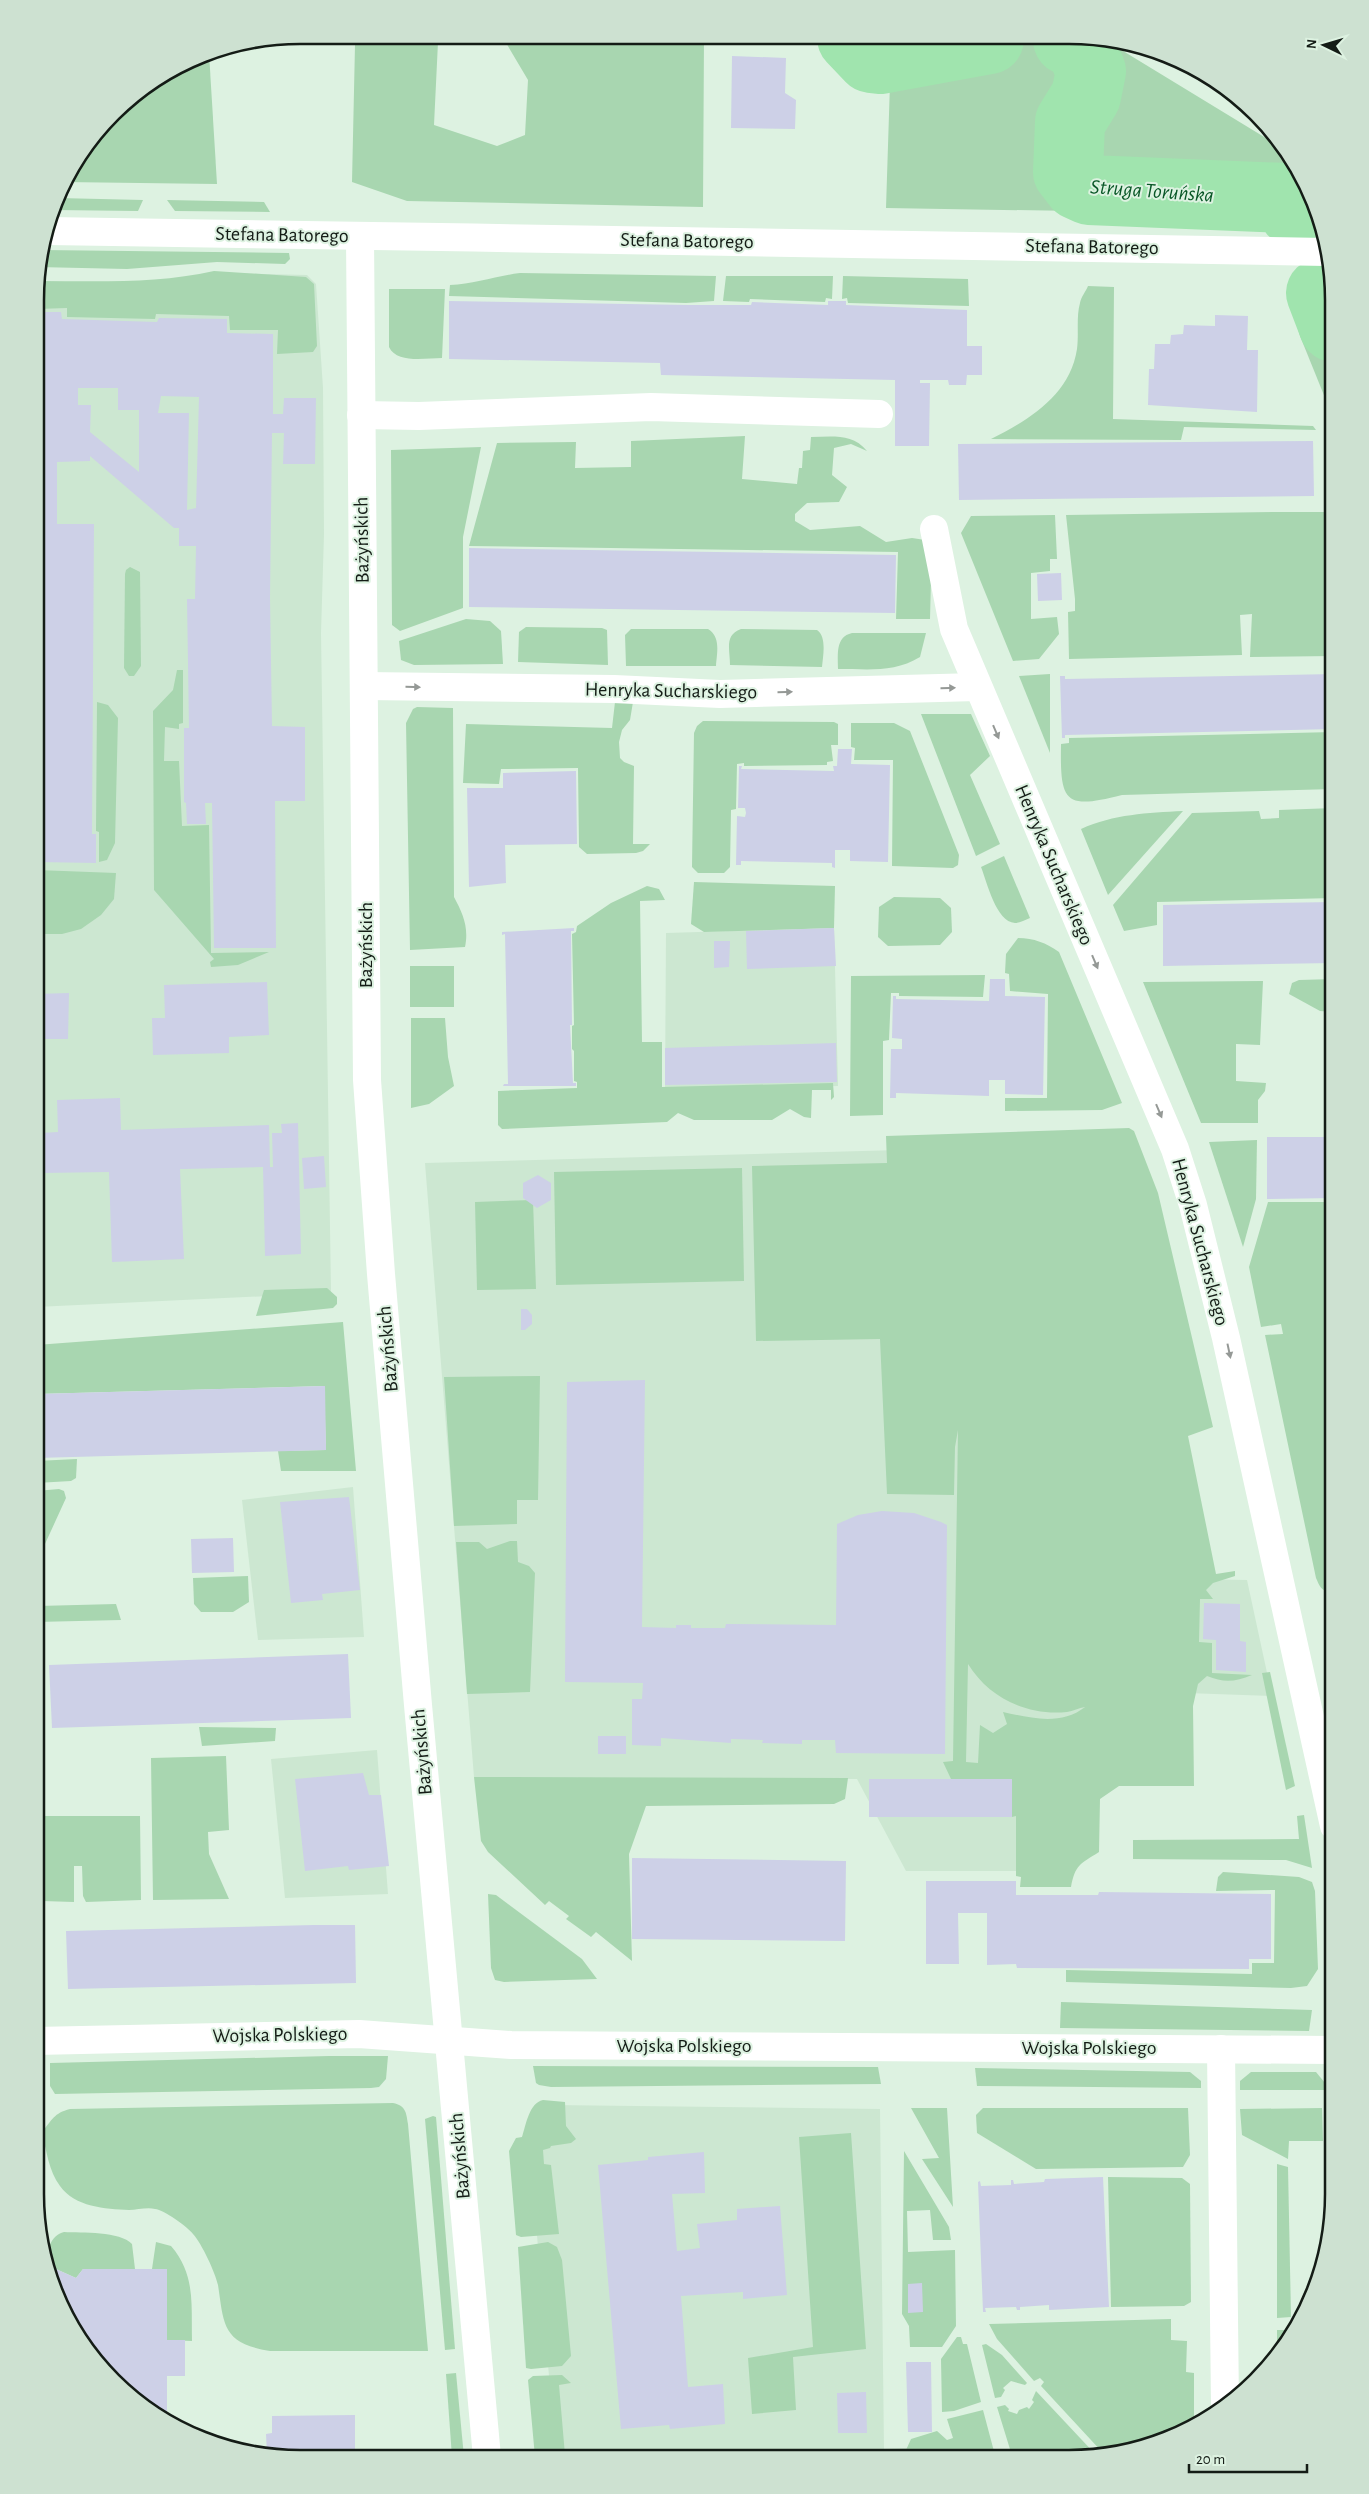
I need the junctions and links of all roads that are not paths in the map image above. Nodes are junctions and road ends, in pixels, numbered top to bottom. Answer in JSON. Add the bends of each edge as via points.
{"nodes":[{"id":1,"x":53,"y":231,"type":"edge"},
{"id":2,"x":360,"y":237,"type":"junction"},
{"id":3,"x":1320,"y":252,"type":"edge"},
{"id":4,"x":879,"y":414,"type":"dead end"},
{"id":5,"x":361,"y":415,"type":"junction"},
{"id":6,"x":934,"y":529,"type":"dead end"},
{"id":7,"x":364,"y":686,"type":"junction"},
{"id":8,"x":977,"y":687,"type":"junction"},
{"id":9,"x":1325,"y":1757,"type":"edge"},
{"id":10,"x":450,"y":2040,"type":"junction"},
{"id":11,"x":44,"y":2041,"type":"edge"},
{"id":12,"x":1221,"y":2049,"type":"junction"},
{"id":13,"x":1325,"y":2050,"type":"edge"},
{"id":14,"x":1225,"y":2397,"type":"edge"},
{"id":15,"x":486,"y":2450,"type":"edge"}],
"edges":[{"from":1,"to":2,"type":"street","name":"Stefana Batorego"},
{"from":2,"to":3,"type":"street","name":"Stefana Batorego","via":[[991,244]]},
{"from":2,"to":5,"type":"street","name":"Bażyńskich"},
{"from":4,"to":5,"type":"street","via":[[651,407],[419,416]]},
{"from":5,"to":7,"type":"street","name":"Bażyńskich"},
{"from":6,"to":8,"type":"street","name":"Henryka Sucharskiego","via":[[954,629]]},
{"from":7,"to":8,"type":"street","name":"Henryka Sucharskiego","one_way":true,"via":[[614,689],[711,694]]},
{"from":7,"to":10,"type":"street","name":"Bażyńskich","via":[[370,1133]]},
{"from":8,"to":9,"type":"street","name":"Henryka Sucharskiego","one_way":true,"via":[[1175,1150],[1193,1205]]},
{"from":10,"to":11,"type":"street","name":"Wojska Polskiego","via":[[327,2034]]},
{"from":10,"to":12,"type":"street","name":"Wojska Polskiego","via":[[511,2045]]},
{"from":10,"to":15,"type":"street","name":"Bażyńskich"},
{"from":12,"to":13,"type":"street","name":"Wojska Polskiego"},
{"from":12,"to":14,"type":"street"}]}
